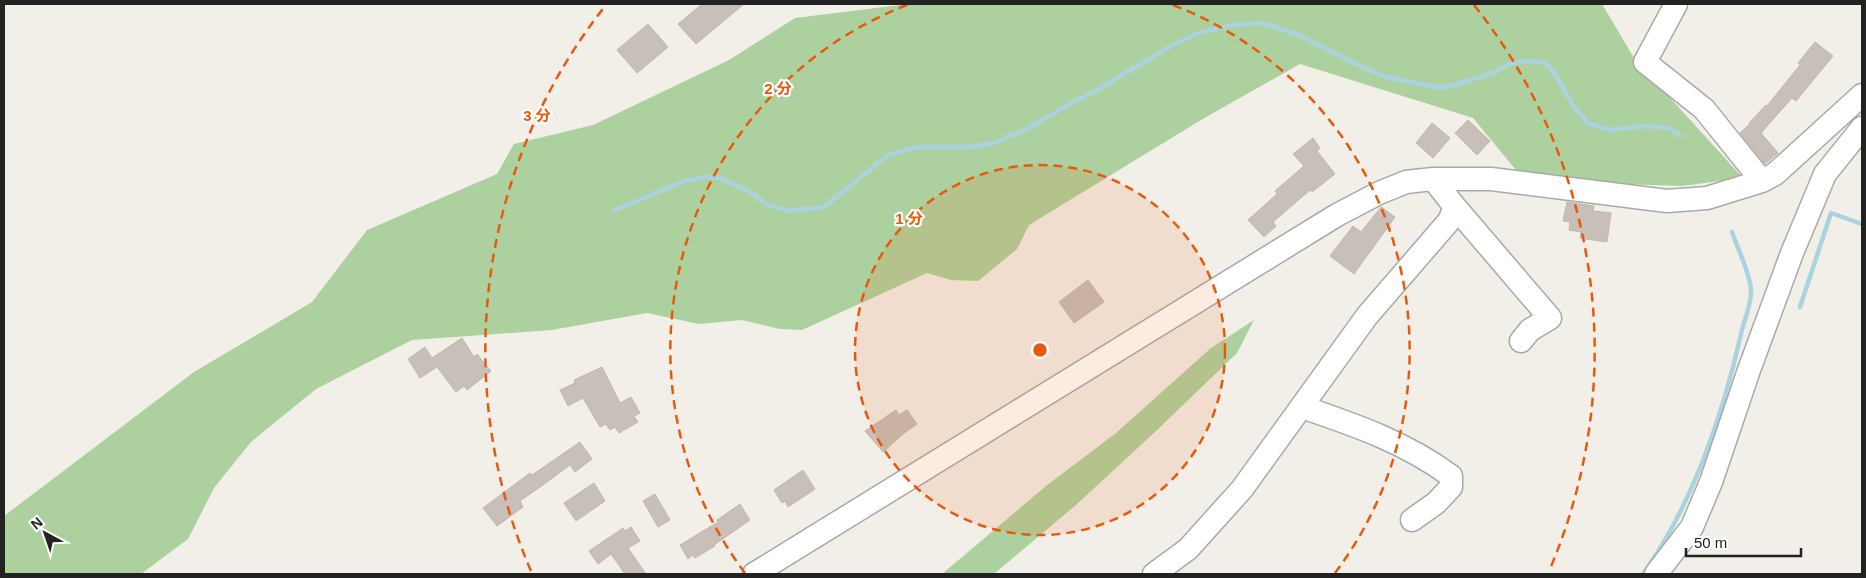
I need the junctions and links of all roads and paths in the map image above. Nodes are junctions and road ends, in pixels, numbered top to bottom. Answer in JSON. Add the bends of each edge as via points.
{"nodes":[{"id":1,"x":1676,"y":4,"type":"edge"},
{"id":2,"x":1862,"y":95,"type":"edge"},
{"id":3,"x":1862,"y":128,"type":"edge"},
{"id":4,"x":1433,"y":179,"type":"junction"},
{"id":5,"x":1762,"y":181,"type":"junction"},
{"id":6,"x":1455,"y":207,"type":"junction"},
{"id":7,"x":1521,"y":341,"type":"dead end"},
{"id":8,"x":1302,"y":407,"type":"junction"},
{"id":9,"x":1412,"y":520,"type":"dead end"},
{"id":10,"x":754,"y":574,"type":"edge"},
{"id":11,"x":1154,"y":574,"type":"edge"},
{"id":12,"x":1656,"y":574,"type":"edge"}],
"edges":[{"from":1,"to":5,"type":"street","via":[[1645,62],[1704,109]]},
{"from":2,"to":5,"type":"street","via":[[1775,174]]},
{"from":3,"to":12,"type":"street","via":[[1825,174],[1792,253],[1692,527]]},
{"from":4,"to":5,"type":"street","via":[[1491,179],[1667,201],[1707,198]]},
{"from":4,"to":6,"type":"street"},
{"from":4,"to":10,"type":"street","via":[[1406,182],[1337,215]]},
{"from":6,"to":7,"type":"street","via":[[1550,318],[1530,330]]},
{"from":6,"to":8,"type":"street","via":[[1449,221],[1367,316]]},
{"from":8,"to":9,"type":"street","via":[[1369,430],[1432,462],[1451,476],[1451,487],[1436,504]]},
{"from":8,"to":11,"type":"street","via":[[1242,489],[1188,549]]}]}
